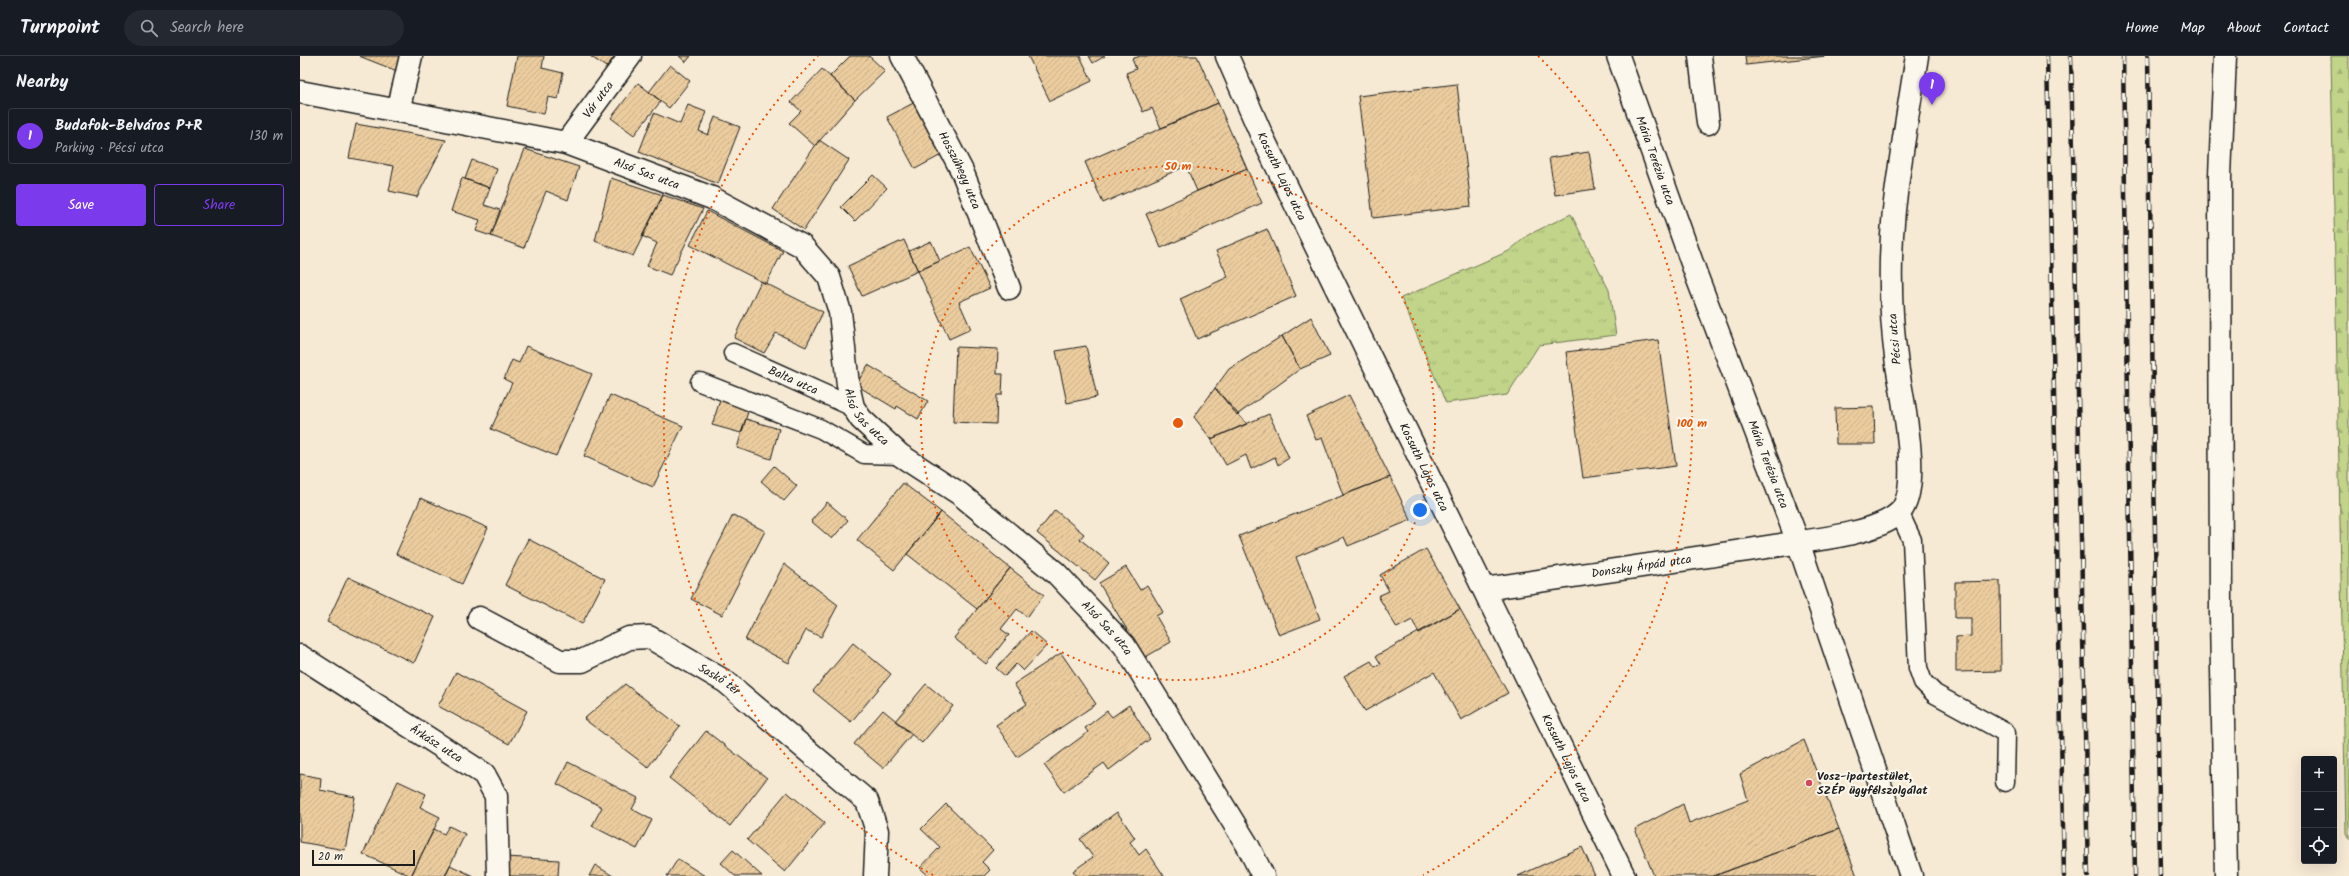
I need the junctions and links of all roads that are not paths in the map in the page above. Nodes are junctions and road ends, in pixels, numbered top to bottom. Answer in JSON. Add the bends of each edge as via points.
{"nodes":[{"id":1,"x":411,"y":56,"type":"edge"},
{"id":2,"x":630,"y":56,"type":"edge"},
{"id":3,"x":902,"y":56,"type":"edge"},
{"id":4,"x":1227,"y":56,"type":"edge"},
{"id":5,"x":1618,"y":56,"type":"edge"},
{"id":6,"x":1700,"y":56,"type":"edge"},
{"id":7,"x":1917,"y":56,"type":"edge"},
{"id":8,"x":2225,"y":56,"type":"edge"},
{"id":9,"x":300,"y":92,"type":"edge"},
{"id":10,"x":398,"y":111,"type":"junction"},
{"id":11,"x":1708,"y":123,"type":"dead end"},
{"id":12,"x":566,"y":143,"type":"junction"},
{"id":13,"x":1008,"y":288,"type":"dead end"},
{"id":14,"x":733,"y":353,"type":"dead end"},
{"id":15,"x":700,"y":382,"type":"dead end"},
{"id":16,"x":853,"y":407,"type":"junction"},
{"id":17,"x":900,"y":455,"type":"junction"},
{"id":18,"x":1899,"y":512,"type":"junction"},
{"id":19,"x":1798,"y":542,"type":"junction"},
{"id":20,"x":1485,"y":589,"type":"junction"},
{"id":21,"x":479,"y":618,"type":"dead end"},
{"id":22,"x":300,"y":656,"type":"edge"},
{"id":23,"x":2005,"y":782,"type":"dead end"},
{"id":24,"x":498,"y":876,"type":"edge"},
{"id":25,"x":875,"y":876,"type":"edge"},
{"id":26,"x":1263,"y":876,"type":"edge"},
{"id":27,"x":1624,"y":876,"type":"edge"},
{"id":28,"x":1911,"y":876,"type":"edge"},
{"id":29,"x":2226,"y":876,"type":"edge"}],
"edges":[{"from":1,"to":10,"type":"street"},
{"from":2,"to":12,"type":"street","name":"Vár utca"},
{"from":3,"to":13,"type":"street","name":"Hosszúhegy utca","via":[[962,171]]},
{"from":4,"to":20,"type":"street","name":"Kossuth Lajos utca","via":[[1262,136]]},
{"from":5,"to":19,"type":"street","name":"Mária Terézia utca","via":[[1695,270]]},
{"from":6,"to":11,"type":"street"},
{"from":7,"to":18,"type":"street","name":"Pécsi utca","via":[[1894,211],[1894,338],[1910,458],[1907,501]]},
{"from":8,"to":29,"type":"street","via":[[2220,184],[2221,617]]},
{"from":9,"to":10,"type":"street","name":"Alsó Sas utca"},
{"from":10,"to":12,"type":"street","name":"Alsó Sas utca"},
{"from":12,"to":16,"type":"street","name":"Alsó Sas utca","via":[[712,198],[802,246],[829,277],[840,312]]},
{"from":14,"to":16,"type":"lane","name":"Balta utca"},
{"from":15,"to":17,"type":"lane","via":[[821,430],[864,454]]},
{"from":16,"to":17,"type":"street","name":"Alsó Sas utca","via":[[861,420]]},
{"from":17,"to":26,"type":"street","name":"Alsó Sas utca","via":[[960,494],[1056,573],[1124,645],[1248,846]]},
{"from":18,"to":19,"type":"street","name":"Pécsi utca","via":[[1883,524],[1856,532]]},
{"from":18,"to":23,"type":"lane","via":[[1912,540],[1918,668],[1923,682],[1935,694],[2006,733]]},
{"from":19,"to":20,"type":"street","name":"Donszky Árpád utca"},
{"from":19,"to":28,"type":"street","name":"Mária Terézia utca"},
{"from":20,"to":27,"type":"street","name":"Kossuth Lajos utca"},
{"from":21,"to":25,"type":"street","name":"Saskő tér","via":[[560,662],[582,661],[629,638],[649,637],[726,682],[867,801],[877,831]]},
{"from":22,"to":24,"type":"street","name":"Árkász utca","via":[[484,774],[496,796]]}]}
